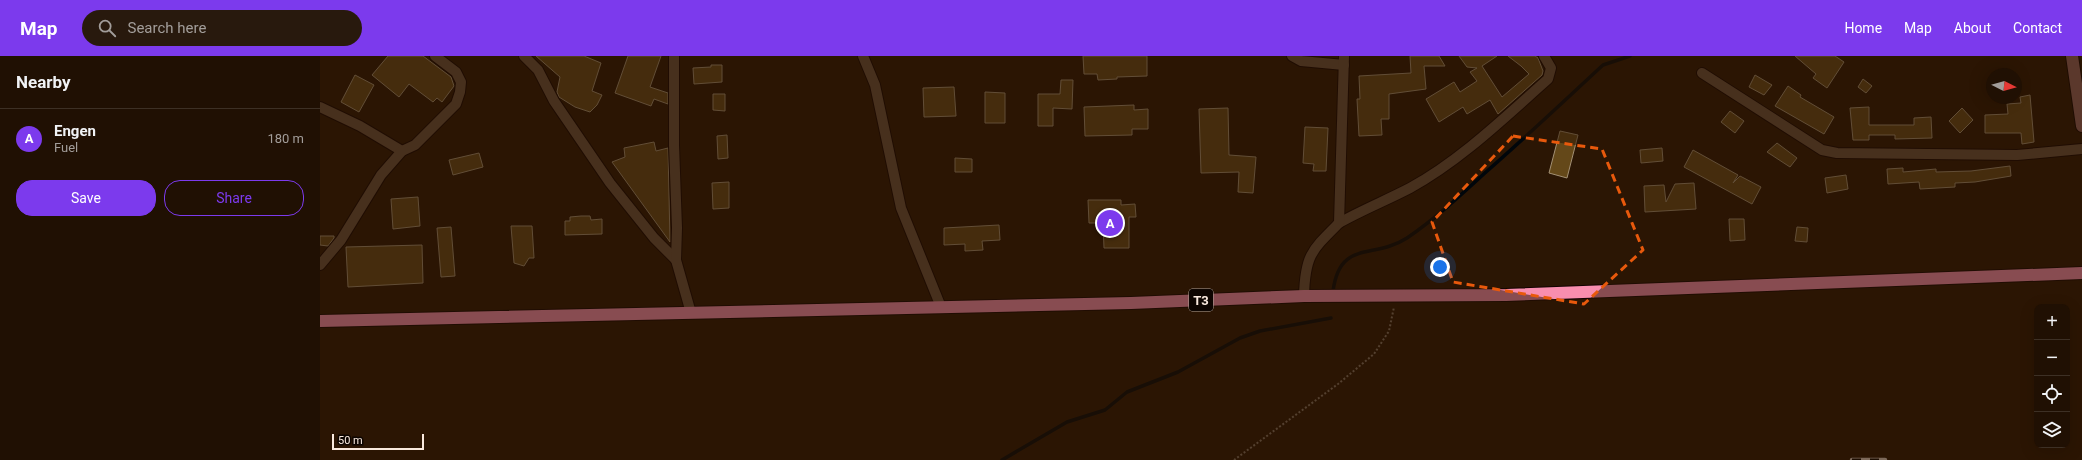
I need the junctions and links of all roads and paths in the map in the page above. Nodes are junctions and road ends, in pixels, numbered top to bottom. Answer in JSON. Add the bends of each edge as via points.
{"nodes":[{"id":1,"x":435,"y":56,"type":"edge"},
{"id":2,"x":524,"y":56,"type":"edge"},
{"id":3,"x":674,"y":56,"type":"edge"},
{"id":4,"x":863,"y":56,"type":"edge"},
{"id":5,"x":1292,"y":56,"type":"edge"},
{"id":6,"x":1544,"y":56,"type":"edge"},
{"id":7,"x":2072,"y":56,"type":"edge"},
{"id":8,"x":1344,"y":61,"type":"edge"},
{"id":9,"x":2078,"y":69,"type":"edge"},
{"id":10,"x":1702,"y":73,"type":"dead end"},
{"id":11,"x":320,"y":107,"type":"edge"},
{"id":12,"x":2082,"y":126,"type":"edge"},
{"id":13,"x":2082,"y":149,"type":"edge"},
{"id":14,"x":402,"y":151,"type":"junction"},
{"id":15,"x":1339,"y":223,"type":"junction"},
{"id":16,"x":676,"y":260,"type":"junction"},
{"id":17,"x":320,"y":265,"type":"edge"},
{"id":18,"x":2082,"y":273,"type":"edge"},
{"id":19,"x":1398,"y":294,"type":"junction"},
{"id":20,"x":1304,"y":296,"type":"junction"},
{"id":21,"x":941,"y":307,"type":"junction"},
{"id":22,"x":691,"y":313,"type":"junction"},
{"id":23,"x":320,"y":321,"type":"edge"},
{"id":24,"x":1234,"y":460,"type":"edge"}],
"edges":[{"from":1,"to":14,"type":"street","via":[[456,72],[461,82],[456,104],[415,145]]},
{"from":2,"to":16,"type":"street","via":[[538,70],[554,101],[610,183],[654,238]]},
{"from":3,"to":16,"type":"street"},
{"from":4,"to":21,"type":"street","via":[[875,85],[901,208]]},
{"from":5,"to":8,"type":"street","via":[[1301,61]]},
{"from":6,"to":15,"type":"street","via":[[1551,68],[1548,79],[1459,155],[1410,187]]},
{"from":7,"to":9,"type":"main road"},
{"from":8,"to":15,"type":"street"},
{"from":9,"to":12,"type":"main road"},
{"from":10,"to":13,"type":"street","via":[[1822,150],[1837,153],[2017,155]]},
{"from":11,"to":14,"type":"street","via":[[360,126]]},
{"from":14,"to":17,"type":"street","via":[[381,175],[341,240]]},
{"from":15,"to":20,"type":"street","via":[[1309,257],[1305,271]]},
{"from":16,"to":22,"type":"street"},
{"from":18,"to":19,"type":"highway","number":"T3","via":[[1506,295]]},
{"from":19,"to":20,"type":"highway","number":"T3"},
{"from":19,"to":24,"type":"path","via":[[1389,331],[1374,354],[1338,384]]},
{"from":20,"to":21,"type":"highway","number":"T3"},
{"from":21,"to":22,"type":"highway","number":"T3"},
{"from":22,"to":23,"type":"highway","number":"T3"}]}
